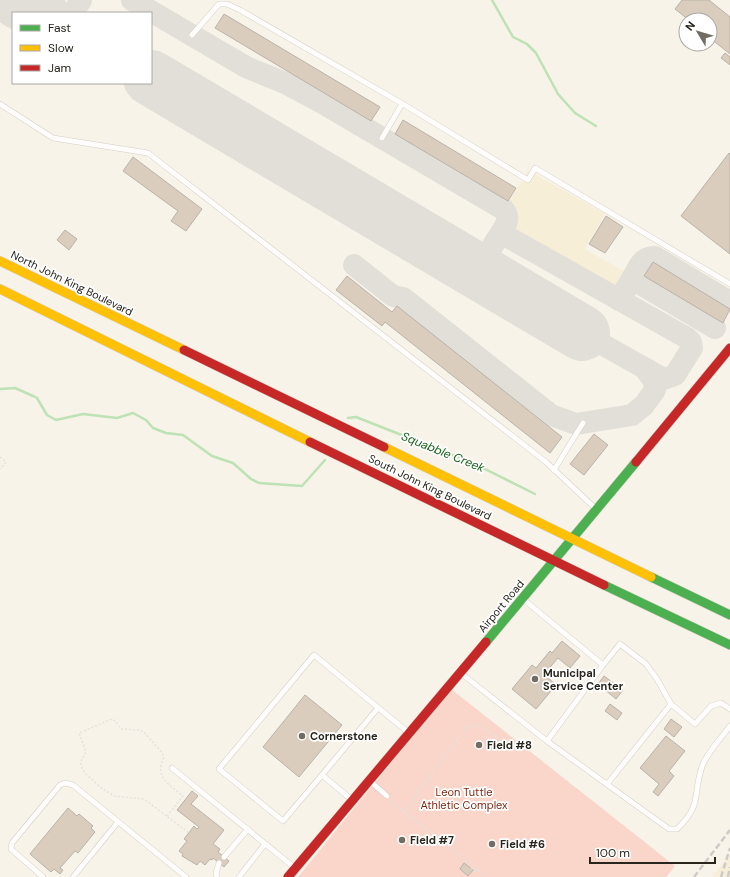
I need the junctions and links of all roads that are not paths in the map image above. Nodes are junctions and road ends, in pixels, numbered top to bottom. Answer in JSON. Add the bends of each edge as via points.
{"nodes":[{"id":1,"x":192,"y":35,"type":"dead end"},
{"id":2,"x":0,"y":104,"type":"edge"},
{"id":3,"x":402,"y":104,"type":"junction"},
{"id":4,"x":382,"y":138,"type":"dead end"},
{"id":5,"x":0,"y":261,"type":"edge"},
{"id":6,"x":730,"y":284,"type":"edge"},
{"id":7,"x":0,"y":289,"type":"edge"},
{"id":8,"x":131,"y":329,"type":"joint"},
{"id":9,"x":730,"y":348,"type":"edge"},
{"id":10,"x":584,"y":423,"type":"dead end"},
{"id":11,"x":554,"y":470,"type":"junction"},
{"id":12,"x":596,"y":509,"type":"junction"},
{"id":13,"x":572,"y":539,"type":"junction"},
{"id":14,"x":553,"y":561,"type":"junction"},
{"id":15,"x":523,"y":599,"type":"junction"},
{"id":16,"x":730,"y":615,"type":"edge"},
{"id":17,"x":730,"y":645,"type":"edge"},
{"id":18,"x":603,"y":665,"type":"junction"},
{"id":19,"x":460,"y":672,"type":"junction"},
{"id":20,"x":671,"y":704,"type":"junction"},
{"id":21,"x":378,"y":708,"type":"junction"},
{"id":22,"x":730,"y":709,"type":"edge"},
{"id":23,"x":730,"y":726,"type":"edge"},
{"id":24,"x":409,"y":733,"type":"junction"},
{"id":25,"x":548,"y":742,"type":"junction"},
{"id":26,"x":172,"y":768,"type":"dead end"},
{"id":27,"x":322,"y":776,"type":"junction"},
{"id":28,"x":370,"y":781,"type":"junction"},
{"id":29,"x":608,"y":783,"type":"junction"},
{"id":30,"x":387,"y":797,"type":"road end"},
{"id":31,"x":353,"y":800,"type":"junction"},
{"id":32,"x":118,"y":822,"type":"junction"},
{"id":33,"x":248,"y":829,"type":"junction"},
{"id":34,"x":265,"y":844,"type":"junction"},
{"id":35,"x":224,"y":857,"type":"dead end"},
{"id":36,"x":220,"y":863,"type":"dead end"},
{"id":37,"x":296,"y":868,"type":"junction"},
{"id":38,"x":43,"y":877,"type":"edge"},
{"id":39,"x":73,"y":877,"type":"edge"},
{"id":40,"x":186,"y":877,"type":"edge"},
{"id":41,"x":217,"y":877,"type":"edge"},
{"id":42,"x":239,"y":877,"type":"edge"},
{"id":43,"x":288,"y":877,"type":"edge"}],
"edges":[{"from":1,"to":3,"type":"lane","via":[[213,9],[219,4],[227,4]]},
{"from":2,"to":11,"type":"lane","via":[[53,138],[148,153]]},
{"from":3,"to":4,"type":"lane"},
{"from":3,"to":6,"type":"lane","via":[[528,180],[535,168]]},
{"from":5,"to":8,"type":"main road","name":"North John King Boulevard"},
{"from":7,"to":14,"type":"main road","name":"South John King Boulevard","via":[[123,346]]},
{"from":8,"to":13,"type":"main road","name":"South John King Boulevard"},
{"from":9,"to":12,"type":"main road","name":"Airport Road"},
{"from":10,"to":11,"type":"lane"},
{"from":11,"to":12,"type":"lane"},
{"from":12,"to":13,"type":"main road","name":"Airport Road"},
{"from":13,"to":14,"type":"main road","name":"Airport Road"},
{"from":13,"to":16,"type":"main road","name":"South John King Boulevard"},
{"from":14,"to":15,"type":"main road","name":"Airport Road"},
{"from":14,"to":17,"type":"main road","name":"South John King Boulevard"},
{"from":15,"to":18,"type":"lane"},
{"from":15,"to":19,"type":"main road","name":"Airport Road"},
{"from":18,"to":20,"type":"lane","via":[[620,644],[646,664]]},
{"from":18,"to":25,"type":"lane"},
{"from":19,"to":24,"type":"main road","name":"Airport Road"},
{"from":19,"to":25,"type":"lane"},
{"from":20,"to":22,"type":"lane","via":[[695,724],[711,706],[721,703]]},
{"from":20,"to":29,"type":"lane"},
{"from":21,"to":24,"type":"lane"},
{"from":21,"to":27,"type":"lane"},
{"from":21,"to":27,"type":"lane","via":[[314,655],[219,769],[284,821]]},
{"from":23,"to":29,"type":"lane","via":[[702,766],[697,798],[692,811],[676,829],[669,829]]},
{"from":24,"to":28,"type":"main road","name":"Airport Road"},
{"from":25,"to":29,"type":"lane"},
{"from":26,"to":33,"type":"lane"},
{"from":27,"to":31,"type":"lane"},
{"from":28,"to":30,"type":"lane"},
{"from":28,"to":31,"type":"main road","name":"Airport Road"},
{"from":31,"to":37,"type":"main road","name":"Airport Road"},
{"from":32,"to":38,"type":"lane","via":[[73,785],[60,785],[12,843],[11,849],[15,855]]},
{"from":32,"to":39,"type":"lane"},
{"from":32,"to":40,"type":"lane"},
{"from":33,"to":34,"type":"lane"},
{"from":33,"to":35,"type":"lane"},
{"from":34,"to":37,"type":"lane"},
{"from":34,"to":42,"type":"lane"},
{"from":36,"to":41,"type":"lane"},
{"from":37,"to":43,"type":"main road","name":"Airport Road"}]}
